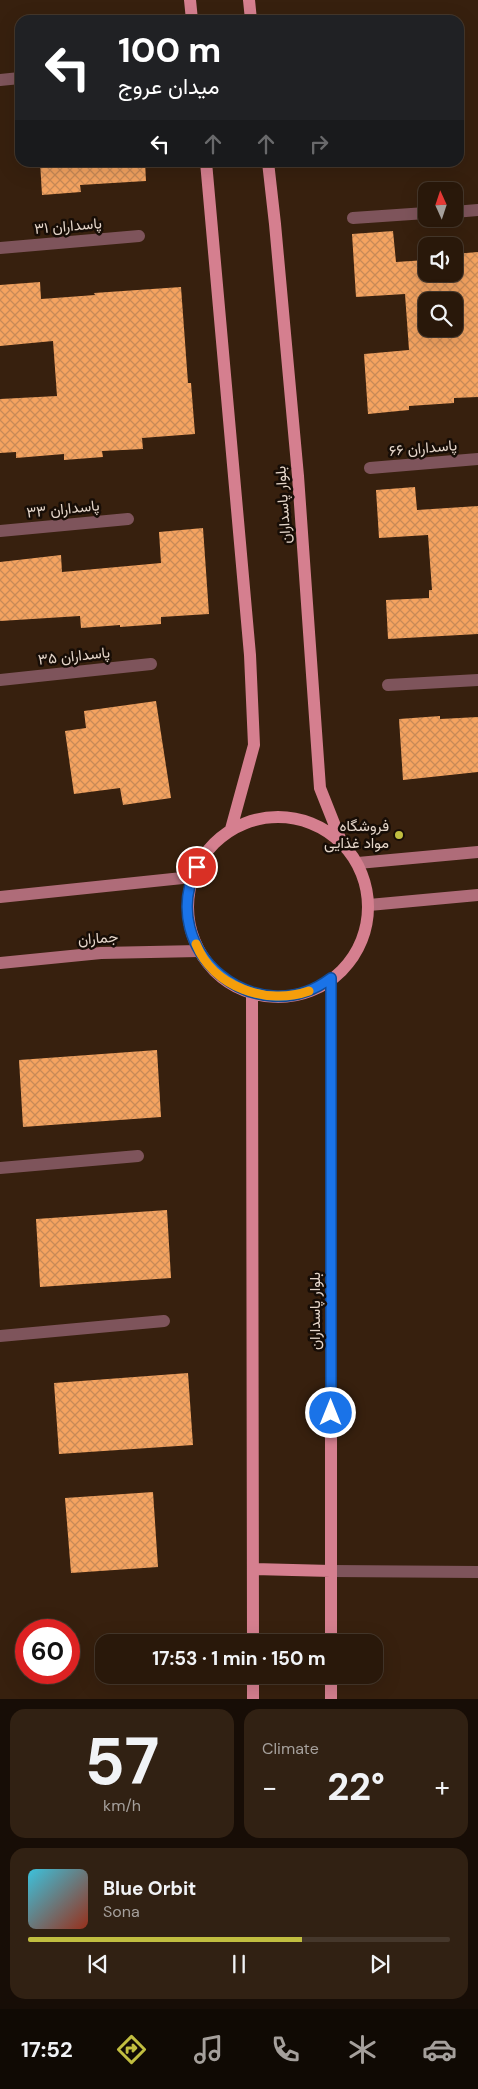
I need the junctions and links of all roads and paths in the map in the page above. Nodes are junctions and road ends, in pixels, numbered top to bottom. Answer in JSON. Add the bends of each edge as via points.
{"nodes":[{"id":1,"x":190,"y":0,"type":"edge"},
{"id":2,"x":249,"y":0,"type":"edge"},
{"id":3,"x":192,"y":15,"type":"edge"},
{"id":4,"x":250,"y":15,"type":"edge"},
{"id":5,"x":15,"y":78,"type":"edge"},
{"id":6,"x":0,"y":80,"type":"edge"},
{"id":7,"x":206,"y":167,"type":"edge"},
{"id":8,"x":269,"y":167,"type":"edge"},
{"id":9,"x":478,"y":210,"type":"edge"},
{"id":10,"x":463,"y":211,"type":"edge"},
{"id":11,"x":418,"y":214,"type":"edge"},
{"id":12,"x":353,"y":218,"type":"dead end"},
{"id":13,"x":140,"y":236,"type":"dead end"},
{"id":14,"x":0,"y":248,"type":"edge"},
{"id":15,"x":478,"y":459,"type":"edge"},
{"id":16,"x":370,"y":468,"type":"dead end"},
{"id":17,"x":128,"y":518,"type":"dead end"},
{"id":18,"x":0,"y":531,"type":"edge"},
{"id":19,"x":152,"y":664,"type":"dead end"},
{"id":20,"x":0,"y":680,"type":"edge"},
{"id":21,"x":478,"y":680,"type":"edge"},
{"id":22,"x":388,"y":685,"type":"dead end"},
{"id":23,"x":231,"y":829,"type":"junction"},
{"id":24,"x":341,"y":841,"type":"junction"},
{"id":25,"x":478,"y":852,"type":"edge"},
{"id":26,"x":358,"y":863,"type":"junction"},
{"id":27,"x":192,"y":877,"type":"junction"},
{"id":28,"x":478,"y":895,"type":"edge"},
{"id":29,"x":0,"y":897,"type":"edge"},
{"id":30,"x":369,"y":905,"type":"junction"},
{"id":31,"x":199,"y":951,"type":"junction"},
{"id":32,"x":0,"y":963,"type":"edge"},
{"id":33,"x":331,"y":978,"type":"junction"},
{"id":34,"x":252,"y":994,"type":"junction"},
{"id":35,"x":138,"y":1156,"type":"dead end"},
{"id":36,"x":0,"y":1168,"type":"edge"},
{"id":37,"x":164,"y":1320,"type":"dead end"},
{"id":38,"x":0,"y":1336,"type":"edge"},
{"id":39,"x":253,"y":1569,"type":"junction"},
{"id":40,"x":331,"y":1571,"type":"junction"},
{"id":41,"x":478,"y":1572,"type":"edge"},
{"id":42,"x":253,"y":1634,"type":"edge"},
{"id":43,"x":331,"y":1634,"type":"edge"},
{"id":44,"x":253,"y":1684,"type":"edge"},
{"id":45,"x":331,"y":1684,"type":"edge"},
{"id":46,"x":253,"y":1699,"type":"edge"},
{"id":47,"x":331,"y":1699,"type":"edge"}],
"edges":[{"from":1,"to":3,"type":"main road"},
{"from":2,"to":4,"type":"main road"},
{"from":5,"to":6,"type":"street"},
{"from":7,"to":23,"type":"main road","via":[[250,655],[254,745]]},
{"from":8,"to":24,"type":"main road","name":"بلوار پاسداران","via":[[298,476],[320,788]]},
{"from":9,"to":10,"type":"street"},
{"from":11,"to":12,"type":"street"},
{"from":13,"to":14,"type":"street","name":"پاسداران ۳۱"},
{"from":15,"to":16,"type":"street","name":"پاسداران ۶۶"},
{"from":17,"to":18,"type":"street","name":"پاسداران ۳۳"},
{"from":19,"to":20,"type":"street","name":"پاسداران ۳۵"},
{"from":21,"to":22,"type":"street"},
{"from":23,"to":24,"type":"main road","via":[[259,818],[289,817],[318,826]]},
{"from":23,"to":27,"type":"main road","via":[[214,842]]},
{"from":24,"to":26,"type":"main road"},
{"from":25,"to":26,"type":"street"},
{"from":26,"to":30,"type":"main road","via":[[366,883]]},
{"from":27,"to":29,"type":"street"},
{"from":27,"to":31,"type":"main road","via":[[187,902],[189,927]]},
{"from":28,"to":30,"type":"street"},
{"from":30,"to":33,"type":"main road","via":[[366,929],[356,952],[341,972]]},
{"from":31,"to":32,"type":"street","name":"جماران","via":[[101,953]]},
{"from":31,"to":34,"type":"main road","via":[[231,984]]},
{"from":33,"to":34,"type":"main road","via":[[299,995],[275,997]]},
{"from":33,"to":40,"type":"main road","name":"بلوار پاسداران"},
{"from":34,"to":39,"type":"main road"},
{"from":35,"to":36,"type":"street"},
{"from":37,"to":38,"type":"street"},
{"from":39,"to":40,"type":"main road"},
{"from":39,"to":42,"type":"main road"},
{"from":40,"to":41,"type":"street"},
{"from":40,"to":43,"type":"main road","name":"بلوار پاسداران"},
{"from":44,"to":46,"type":"main road"},
{"from":45,"to":47,"type":"main road"}]}
